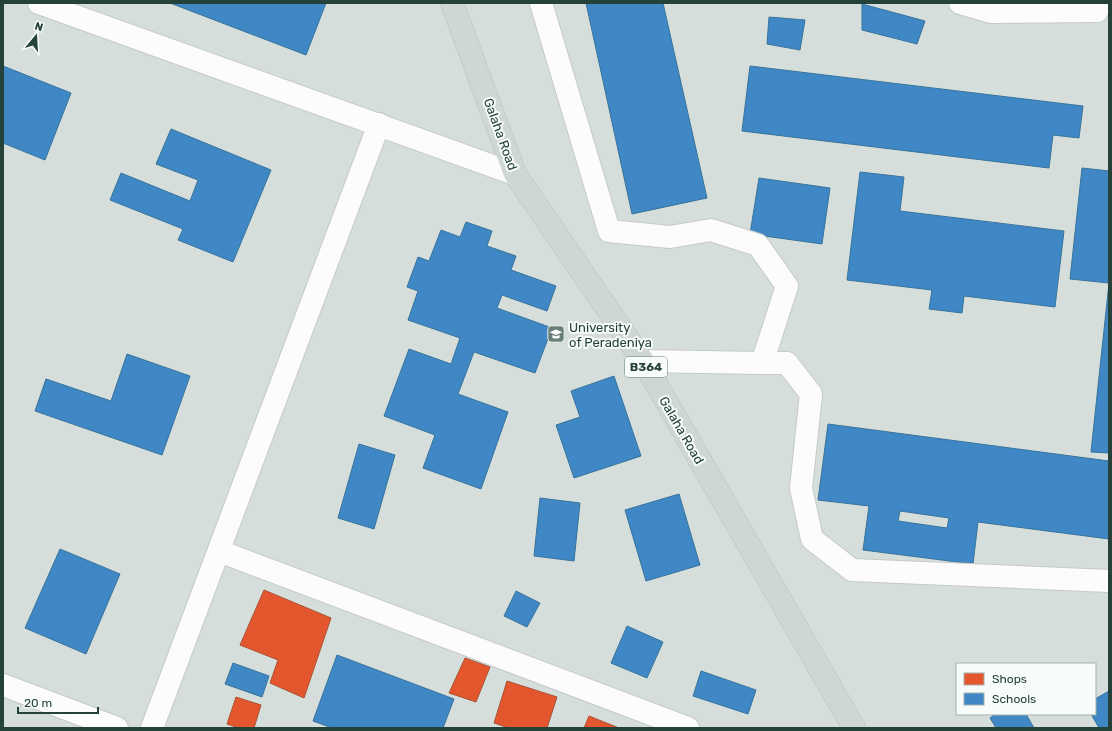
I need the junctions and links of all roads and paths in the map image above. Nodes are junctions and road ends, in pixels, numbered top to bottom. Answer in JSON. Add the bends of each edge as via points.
{"nodes":[{"id":1,"x":39,"y":3,"type":"edge"},
{"id":2,"x":452,"y":3,"type":"edge"},
{"id":3,"x":541,"y":3,"type":"edge"},
{"id":4,"x":960,"y":3,"type":"edge"},
{"id":5,"x":1101,"y":3,"type":"edge"},
{"id":6,"x":379,"y":124,"type":"junction"},
{"id":7,"x":515,"y":174,"type":"junction"},
{"id":8,"x":643,"y":361,"type":"junction"},
{"id":9,"x":762,"y":363,"type":"junction"},
{"id":10,"x":218,"y":551,"type":"junction"},
{"id":11,"x":1109,"y":581,"type":"edge"},
{"id":12,"x":3,"y":686,"type":"edge"},
{"id":13,"x":117,"y":728,"type":"edge"},
{"id":14,"x":152,"y":728,"type":"edge"},
{"id":15,"x":688,"y":728,"type":"edge"},
{"id":16,"x":854,"y":728,"type":"edge"}],
"edges":[{"from":1,"to":6,"type":"lane"},
{"from":2,"to":7,"type":"main road","name":"Galaha Road","number":"B364"},
{"from":3,"to":9,"type":"lane","via":[[609,231],[670,237],[711,230],[758,245],[787,286]]},
{"from":4,"to":5,"type":"lane","via":[[991,12],[1097,11]]},
{"from":6,"to":7,"type":"lane"},
{"from":6,"to":10,"type":"lane"},
{"from":7,"to":8,"type":"main road","name":"Galaha Road","number":"B364"},
{"from":8,"to":9,"type":"lane"},
{"from":8,"to":16,"type":"main road","name":"Galaha Road","number":"B364"},
{"from":9,"to":11,"type":"lane","via":[[787,363],[811,394],[801,488],[812,539],[852,570]]},
{"from":10,"to":14,"type":"lane"},
{"from":10,"to":15,"type":"lane"},
{"from":12,"to":13,"type":"lane"}]}
